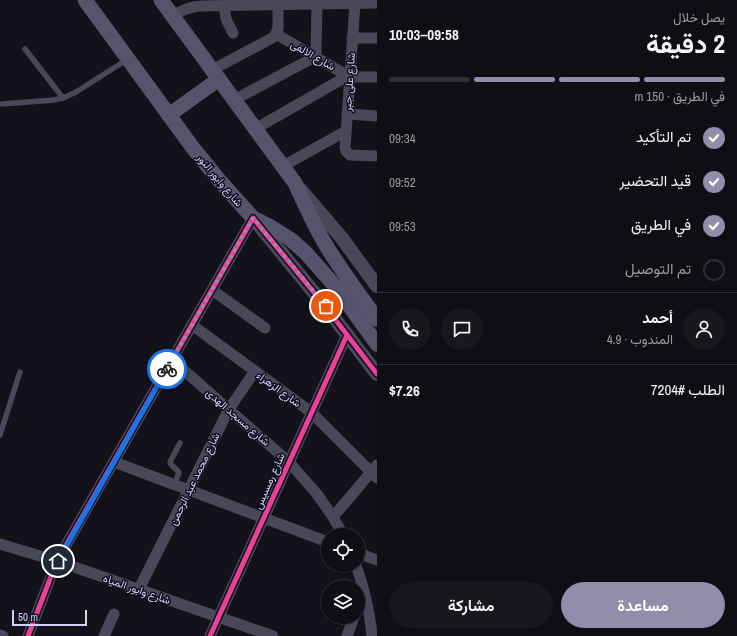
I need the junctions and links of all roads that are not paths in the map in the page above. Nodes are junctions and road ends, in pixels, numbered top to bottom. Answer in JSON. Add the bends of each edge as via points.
{"nodes":[{"id":1,"x":85,"y":0,"type":"edge"},
{"id":2,"x":161,"y":0,"type":"edge"},
{"id":3,"x":355,"y":3,"type":"junction"},
{"id":4,"x":377,"y":3,"type":"edge"},
{"id":5,"x":317,"y":4,"type":"junction"},
{"id":6,"x":278,"y":5,"type":"junction"},
{"id":7,"x":224,"y":6,"type":"junction"},
{"id":8,"x":173,"y":16,"type":"junction"},
{"id":9,"x":233,"y":33,"type":"dead end"},
{"id":10,"x":276,"y":34,"type":"junction"},
{"id":11,"x":352,"y":38,"type":"junction"},
{"id":12,"x":377,"y":38,"type":"edge"},
{"id":13,"x":25,"y":49,"type":"dead end"},
{"id":14,"x":314,"y":56,"type":"junction"},
{"id":15,"x":128,"y":59,"type":"junction"},
{"id":16,"x":215,"y":74,"type":"junction"},
{"id":17,"x":350,"y":77,"type":"junction"},
{"id":18,"x":377,"y":77,"type":"edge"},
{"id":19,"x":63,"y":98,"type":"junction"},
{"id":20,"x":234,"y":100,"type":"junction"},
{"id":21,"x":2,"y":104,"type":"dead end"},
{"id":22,"x":347,"y":114,"type":"junction"},
{"id":23,"x":169,"y":115,"type":"junction"},
{"id":24,"x":377,"y":116,"type":"edge"},
{"id":25,"x":255,"y":129,"type":"junction"},
{"id":26,"x":346,"y":131,"type":"junction"},
{"id":27,"x":377,"y":156,"type":"edge"},
{"id":28,"x":283,"y":166,"type":"junction"},
{"id":29,"x":295,"y":183,"type":"junction"},
{"id":30,"x":253,"y":218,"type":"junction"},
{"id":31,"x":377,"y":286,"type":"edge"},
{"id":32,"x":212,"y":290,"type":"junction"},
{"id":33,"x":377,"y":319,"type":"edge"},
{"id":34,"x":192,"y":326,"type":"junction"},
{"id":35,"x":265,"y":328,"type":"dead end"},
{"id":36,"x":347,"y":335,"type":"junction"},
{"id":37,"x":377,"y":344,"type":"edge"},
{"id":38,"x":172,"y":360,"type":"junction"},
{"id":39,"x":20,"y":372,"type":"dead end"},
{"id":40,"x":255,"y":372,"type":"junction"},
{"id":41,"x":377,"y":374,"type":"edge"},
{"id":42,"x":228,"y":409,"type":"junction"},
{"id":43,"x":311,"y":412,"type":"junction"},
{"id":44,"x":0,"y":435,"type":"edge"},
{"id":45,"x":180,"y":443,"type":"dead end"},
{"id":46,"x":114,"y":462,"type":"junction"},
{"id":47,"x":289,"y":462,"type":"junction"},
{"id":48,"x":375,"y":472,"type":"edge"},
{"id":49,"x":174,"y":484,"type":"junction"},
{"id":50,"x":189,"y":489,"type":"junction"},
{"id":51,"x":333,"y":517,"type":"junction"},
{"id":52,"x":264,"y":518,"type":"junction"},
{"id":53,"x":339,"y":528,"type":"edge"},
{"id":54,"x":321,"y":539,"type":"edge"},
{"id":55,"x":0,"y":544,"type":"edge"},
{"id":56,"x":365,"y":556,"type":"edge"},
{"id":57,"x":377,"y":560,"type":"edge"},
{"id":58,"x":58,"y":561,"type":"junction"},
{"id":59,"x":139,"y":590,"type":"junction"},
{"id":60,"x":365,"y":594,"type":"edge"},
{"id":61,"x":114,"y":614,"type":"dead end"},
{"id":62,"x":219,"y":617,"type":"junction"},
{"id":63,"x":351,"y":624,"type":"edge"},
{"id":64,"x":0,"y":635,"type":"edge"},
{"id":65,"x":3,"y":636,"type":"edge"},
{"id":66,"x":28,"y":636,"type":"edge"},
{"id":67,"x":104,"y":636,"type":"edge"},
{"id":68,"x":210,"y":636,"type":"edge"},
{"id":69,"x":273,"y":636,"type":"edge"},
{"id":70,"x":347,"y":636,"type":"edge"},
{"id":71,"x":372,"y":636,"type":"edge"}],
"edges":[{"from":1,"to":15,"type":"main road","name":"شارع وابور النور"},
{"from":2,"to":8,"type":"main road"},
{"from":3,"to":4,"type":"street"},
{"from":3,"to":5,"type":"street"},
{"from":3,"to":11,"type":"street","name":"شارع على جبر"},
{"from":5,"to":6,"type":"street"},
{"from":5,"to":14,"type":"street"},
{"from":6,"to":7,"type":"street"},
{"from":6,"to":10,"type":"street"},
{"from":7,"to":8,"type":"street","via":[[194,7]]},
{"from":7,"to":9,"type":"street"},
{"from":8,"to":16,"type":"main road"},
{"from":10,"to":14,"type":"street","name":"شارع الالفى"},
{"from":10,"to":16,"type":"street"},
{"from":11,"to":12,"type":"street"},
{"from":11,"to":17,"type":"street","name":"شارع على جبر"},
{"from":13,"to":19,"type":"lane"},
{"from":14,"to":17,"type":"street","name":"شارع الالفى"},
{"from":14,"to":20,"type":"street"},
{"from":15,"to":19,"type":"lane"},
{"from":15,"to":23,"type":"main road","name":"شارع وابور النور"},
{"from":16,"to":20,"type":"main road"},
{"from":16,"to":23,"type":"main road"},
{"from":17,"to":18,"type":"street"},
{"from":17,"to":22,"type":"street","name":"شارع على جبر"},
{"from":17,"to":25,"type":"street","via":[[338,81]]},
{"from":19,"to":21,"type":"lane"},
{"from":20,"to":25,"type":"main road"},
{"from":22,"to":24,"type":"street"},
{"from":22,"to":26,"type":"street","name":"شارع على جبر"},
{"from":23,"to":30,"type":"main road","name":"شارع وابور النور","via":[[219,180]]},
{"from":25,"to":28,"type":"main road"},
{"from":26,"to":27,"type":"street","name":"شارع على جبر","via":[[345,148],[348,153]]},
{"from":26,"to":28,"type":"street"},
{"from":28,"to":29,"type":"main road"},
{"from":29,"to":31,"type":"street"},
{"from":29,"to":33,"type":"main road","via":[[324,242]]},
{"from":30,"to":32,"type":"street"},
{"from":30,"to":36,"type":"street","name":"شارع وابور النور"},
{"from":30,"to":37,"type":"main road","via":[[272,227],[306,253],[335,286]]},
{"from":32,"to":34,"type":"street"},
{"from":32,"to":35,"type":"street"},
{"from":34,"to":38,"type":"street"},
{"from":34,"to":40,"type":"street","name":"شارع الزهراء"},
{"from":36,"to":41,"type":"street","name":"شارع وابور النور"},
{"from":36,"to":43,"type":"street","name":"شارع رمسيس"},
{"from":38,"to":42,"type":"street","name":"شارع مسجد الهدى"},
{"from":38,"to":46,"type":"street"},
{"from":39,"to":44,"type":"lane"},
{"from":40,"to":42,"type":"street","name":"شارع محمد عبد الرحمن"},
{"from":40,"to":43,"type":"street","name":"شارع الزهراء"},
{"from":42,"to":47,"type":"street","name":"شارع مسجد الهدى"},
{"from":42,"to":50,"type":"street","name":"شارع محمد عبد الرحمن"},
{"from":43,"to":47,"type":"street","name":"شارع رمسيس"},
{"from":43,"to":48,"type":"street","name":"شارع الزهراء"},
{"from":45,"to":49,"type":"lane","via":[[170,462],[179,472]]},
{"from":46,"to":49,"type":"street"},
{"from":46,"to":58,"type":"street"},
{"from":47,"to":51,"type":"street","name":"شارع مسجد الهدى"},
{"from":47,"to":52,"type":"street","name":"شارع رمسيس"},
{"from":48,"to":51,"type":"street"},
{"from":49,"to":50,"type":"street"},
{"from":50,"to":52,"type":"street"},
{"from":50,"to":59,"type":"street","name":"شارع محمد عبد الرحمن"},
{"from":51,"to":53,"type":"street","name":"شارع مسجد الهدى"},
{"from":52,"to":54,"type":"street"},
{"from":52,"to":62,"type":"street","name":"شارع رمسيس"},
{"from":55,"to":58,"type":"street","name":"شارع وابور المياه"},
{"from":56,"to":57,"type":"street"},
{"from":58,"to":59,"type":"street","name":"شارع وابور المياه"},
{"from":58,"to":66,"type":"street"},
{"from":59,"to":62,"type":"street","name":"شارع وابور المياه"},
{"from":60,"to":71,"type":"street"},
{"from":61,"to":67,"type":"street"},
{"from":62,"to":68,"type":"street","name":"شارع رمسيس"},
{"from":62,"to":69,"type":"street","name":"شارع وابور المياه"},
{"from":63,"to":70,"type":"street"},
{"from":64,"to":65,"type":"street"}]}
